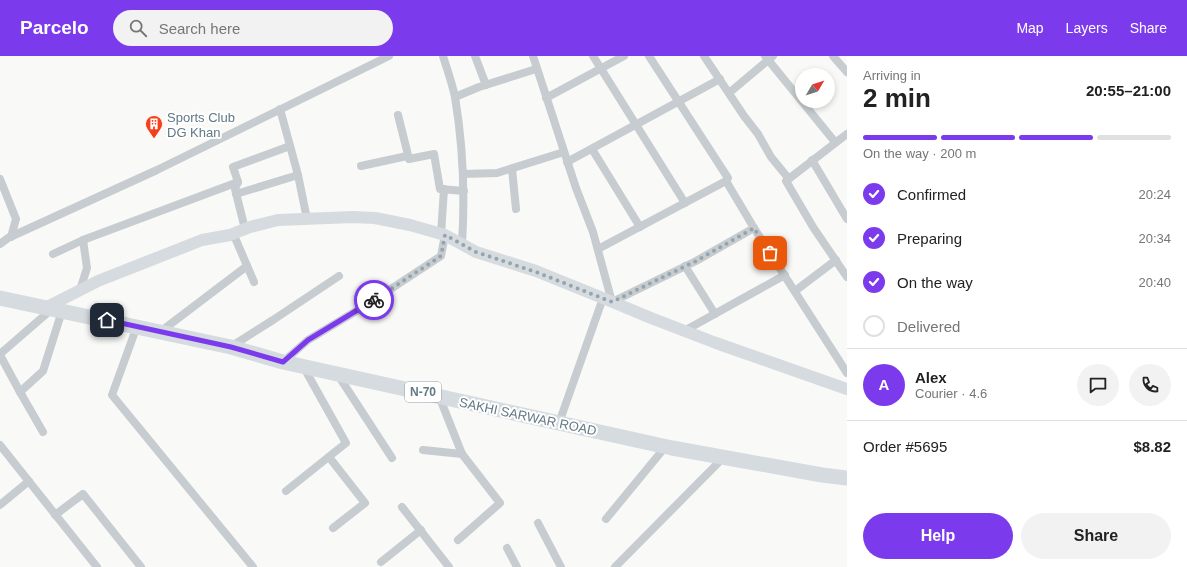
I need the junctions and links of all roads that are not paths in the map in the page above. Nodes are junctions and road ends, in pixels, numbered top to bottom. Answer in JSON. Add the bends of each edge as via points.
{"nodes":[{"id":1,"x":389,"y":56,"type":"edge"},
{"id":2,"x":443,"y":56,"type":"edge"},
{"id":3,"x":475,"y":56,"type":"edge"},
{"id":4,"x":533,"y":56,"type":"edge"},
{"id":5,"x":593,"y":56,"type":"edge"},
{"id":6,"x":624,"y":56,"type":"edge"},
{"id":7,"x":649,"y":56,"type":"edge"},
{"id":8,"x":704,"y":56,"type":"edge"},
{"id":9,"x":833,"y":56,"type":"edge"},
{"id":10,"x":768,"y":57,"type":"edge"},
{"id":11,"x":601,"y":68,"type":"junction"},
{"id":12,"x":536,"y":69,"type":"junction"},
{"id":13,"x":847,"y":72,"type":"edge"},
{"id":14,"x":720,"y":79,"type":"junction"},
{"id":15,"x":486,"y":85,"type":"junction"},
{"id":16,"x":729,"y":93,"type":"junction"},
{"id":17,"x":455,"y":97,"type":"junction"},
{"id":18,"x":546,"y":98,"type":"junction"},
{"id":19,"x":678,"y":101,"type":"junction"},
{"id":20,"x":280,"y":109,"type":"junction"},
{"id":21,"x":398,"y":116,"type":"dead end"},
{"id":22,"x":635,"y":125,"type":"junction"},
{"id":23,"x":847,"y":134,"type":"edge"},
{"id":24,"x":836,"y":142,"type":"junction"},
{"id":25,"x":290,"y":146,"type":"junction"},
{"id":26,"x":592,"y":148,"type":"junction"},
{"id":27,"x":564,"y":152,"type":"junction"},
{"id":28,"x":407,"y":156,"type":"junction"},
{"id":29,"x":812,"y":160,"type":"junction"},
{"id":30,"x":567,"y":162,"type":"junction"},
{"id":31,"x":361,"y":166,"type":"dead end"},
{"id":32,"x":512,"y":169,"type":"junction"},
{"id":33,"x":463,"y":174,"type":"junction"},
{"id":34,"x":298,"y":175,"type":"junction"},
{"id":35,"x":0,"y":179,"type":"edge"},
{"id":36,"x":789,"y":179,"type":"junction"},
{"id":37,"x":726,"y":180,"type":"junction"},
{"id":38,"x":238,"y":182,"type":"junction"},
{"id":39,"x":444,"y":189,"type":"junction"},
{"id":40,"x":464,"y":191,"type":"junction"},
{"id":41,"x":236,"y":194,"type":"junction"},
{"id":42,"x":685,"y":203,"type":"junction"},
{"id":43,"x":516,"y":209,"type":"dead end"},
{"id":44,"x":307,"y":219,"type":"junction"},
{"id":45,"x":847,"y":219,"type":"edge"},
{"id":46,"x":640,"y":227,"type":"junction"},
{"id":47,"x":754,"y":228,"type":"junction"},
{"id":48,"x":245,"y":229,"type":"junction"},
{"id":49,"x":233,"y":234,"type":"junction"},
{"id":50,"x":443,"y":234,"type":"junction"},
{"id":51,"x":12,"y":237,"type":"junction"},
{"id":52,"x":83,"y":240,"type":"junction"},
{"id":53,"x":0,"y":244,"type":"edge"},
{"id":54,"x":462,"y":244,"type":"junction"},
{"id":55,"x":598,"y":249,"type":"junction"},
{"id":56,"x":53,"y":254,"type":"dead end"},
{"id":57,"x":836,"y":260,"type":"junction"},
{"id":58,"x":247,"y":266,"type":"junction"},
{"id":59,"x":686,"y":266,"type":"junction"},
{"id":60,"x":785,"y":275,"type":"junction"},
{"id":61,"x":339,"y":276,"type":"dead end"},
{"id":62,"x":847,"y":277,"type":"edge"},
{"id":63,"x":254,"y":282,"type":"dead end"},
{"id":64,"x":80,"y":290,"type":"junction"},
{"id":65,"x":795,"y":291,"type":"junction"},
{"id":66,"x":0,"y":298,"type":"edge"},
{"id":67,"x":607,"y":300,"type":"junction"},
{"id":68,"x":53,"y":309,"type":"junction"},
{"id":69,"x":715,"y":314,"type":"junction"},
{"id":70,"x":137,"y":326,"type":"junction"},
{"id":71,"x":684,"y":331,"type":"junction"},
{"id":72,"x":159,"y":332,"type":"junction"},
{"id":73,"x":231,"y":347,"type":"junction"},
{"id":74,"x":0,"y":354,"type":"edge"},
{"id":75,"x":283,"y":362,"type":"junction"},
{"id":76,"x":303,"y":366,"type":"junction"},
{"id":77,"x":338,"y":374,"type":"junction"},
{"id":78,"x":847,"y":374,"type":"edge"},
{"id":79,"x":847,"y":389,"type":"edge"},
{"id":80,"x":20,"y":392,"type":"junction"},
{"id":81,"x":439,"y":396,"type":"junction"},
{"id":82,"x":559,"y":423,"type":"junction"},
{"id":83,"x":43,"y":432,"type":"dead end"},
{"id":84,"x":0,"y":445,"type":"edge"},
{"id":85,"x":666,"y":446,"type":"junction"},
{"id":86,"x":423,"y":450,"type":"dead end"},
{"id":87,"x":462,"y":454,"type":"junction"},
{"id":88,"x":329,"y":457,"type":"junction"},
{"id":89,"x":724,"y":457,"type":"junction"},
{"id":90,"x":392,"y":458,"type":"dead end"},
{"id":91,"x":847,"y":478,"type":"edge"},
{"id":92,"x":29,"y":481,"type":"junction"},
{"id":93,"x":286,"y":491,"type":"dead end"},
{"id":94,"x":0,"y":505,"type":"edge"},
{"id":95,"x":402,"y":507,"type":"dead end"},
{"id":96,"x":55,"y":515,"type":"junction"},
{"id":97,"x":606,"y":519,"type":"dead end"},
{"id":98,"x":538,"y":523,"type":"dead end"},
{"id":99,"x":333,"y":528,"type":"dead end"},
{"id":100,"x":420,"y":530,"type":"junction"},
{"id":101,"x":458,"y":540,"type":"dead end"},
{"id":102,"x":507,"y":548,"type":"dead end"},
{"id":103,"x":381,"y":562,"type":"dead end"},
{"id":104,"x":97,"y":567,"type":"edge"},
{"id":105,"x":141,"y":567,"type":"edge"},
{"id":106,"x":253,"y":567,"type":"edge"},
{"id":107,"x":449,"y":567,"type":"edge"},
{"id":108,"x":517,"y":567,"type":"edge"},
{"id":109,"x":561,"y":567,"type":"edge"},
{"id":110,"x":615,"y":567,"type":"edge"}],
"edges":[{"from":1,"to":20,"type":"street"},
{"from":2,"to":17,"type":"street"},
{"from":3,"to":15,"type":"street"},
{"from":4,"to":12,"type":"street"},
{"from":5,"to":11,"type":"street"},
{"from":6,"to":11,"type":"street"},
{"from":7,"to":19,"type":"street"},
{"from":8,"to":14,"type":"street"},
{"from":9,"to":13,"type":"street"},
{"from":10,"to":16,"type":"street"},
{"from":10,"to":24,"type":"street"},
{"from":11,"to":18,"type":"street"},
{"from":11,"to":22,"type":"street"},
{"from":12,"to":15,"type":"street"},
{"from":12,"to":18,"type":"street"},
{"from":14,"to":16,"type":"street"},
{"from":14,"to":19,"type":"street"},
{"from":15,"to":17,"type":"street"},
{"from":16,"to":36,"type":"street","via":[[771,157]]},
{"from":17,"to":33,"type":"street"},
{"from":18,"to":27,"type":"street"},
{"from":19,"to":22,"type":"street"},
{"from":19,"to":37,"type":"street","via":[[728,178]]},
{"from":20,"to":25,"type":"street"},
{"from":20,"to":51,"type":"street","via":[[158,170]]},
{"from":21,"to":28,"type":"street"},
{"from":22,"to":26,"type":"street"},
{"from":22,"to":42,"type":"street"},
{"from":23,"to":24,"type":"street"},
{"from":24,"to":29,"type":"street"},
{"from":25,"to":34,"type":"street"},
{"from":25,"to":38,"type":"street","via":[[234,167]]},
{"from":26,"to":30,"type":"street"},
{"from":26,"to":46,"type":"street"},
{"from":27,"to":30,"type":"street"},
{"from":27,"to":32,"type":"street"},
{"from":28,"to":31,"type":"street"},
{"from":28,"to":39,"type":"street","via":[[409,159],[434,154],[440,189]]},
{"from":29,"to":36,"type":"street"},
{"from":29,"to":45,"type":"street"},
{"from":30,"to":55,"type":"street"},
{"from":32,"to":33,"type":"street","via":[[497,173]]},
{"from":32,"to":43,"type":"street"},
{"from":33,"to":40,"type":"street"},
{"from":34,"to":41,"type":"street"},
{"from":34,"to":44,"type":"street"},
{"from":35,"to":51,"type":"street","via":[[16,219]]},
{"from":36,"to":57,"type":"street","via":[[786,181]]},
{"from":37,"to":42,"type":"street"},
{"from":37,"to":47,"type":"street"},
{"from":38,"to":41,"type":"street"},
{"from":38,"to":52,"type":"street"},
{"from":39,"to":40,"type":"street"},
{"from":39,"to":50,"type":"street"},
{"from":40,"to":54,"type":"street"},
{"from":41,"to":48,"type":"street"},
{"from":42,"to":46,"type":"street"},
{"from":44,"to":48,"type":"street","via":[[278,220]]},
{"from":44,"to":50,"type":"street","via":[[375,218]]},
{"from":46,"to":55,"type":"street"},
{"from":47,"to":59,"type":"street"},
{"from":47,"to":60,"type":"street"},
{"from":48,"to":49,"type":"street"},
{"from":49,"to":58,"type":"street"},
{"from":49,"to":64,"type":"street","via":[[202,240]]},
{"from":50,"to":54,"type":"street"},
{"from":50,"to":75,"type":"street","via":[[441,256],[308,340]]},
{"from":51,"to":53,"type":"street"},
{"from":52,"to":56,"type":"street"},
{"from":52,"to":64,"type":"street","via":[[87,268]]},
{"from":54,"to":67,"type":"street","via":[[476,252]]},
{"from":55,"to":67,"type":"street"},
{"from":57,"to":62,"type":"street"},
{"from":57,"to":65,"type":"street"},
{"from":58,"to":63,"type":"street"},
{"from":58,"to":72,"type":"street"},
{"from":59,"to":67,"type":"street"},
{"from":59,"to":69,"type":"street"},
{"from":60,"to":65,"type":"street"},
{"from":60,"to":69,"type":"street"},
{"from":61,"to":73,"type":"street"},
{"from":64,"to":68,"type":"street"},
{"from":65,"to":78,"type":"street"},
{"from":66,"to":68,"type":"highway","name":"SAKHI SARWAR ROAD","number":"N-70"},
{"from":67,"to":71,"type":"street"},
{"from":67,"to":82,"type":"street"},
{"from":68,"to":70,"type":"highway","name":"SAKHI SARWAR ROAD","number":"N-70"},
{"from":68,"to":74,"type":"street"},
{"from":68,"to":80,"type":"street","via":[[43,371]]},
{"from":69,"to":71,"type":"street"},
{"from":70,"to":72,"type":"highway","name":"SAKHI SARWAR ROAD","number":"N-70"},
{"from":70,"to":106,"type":"street","via":[[112,395]]},
{"from":71,"to":79,"type":"street"},
{"from":72,"to":73,"type":"highway","name":"SAKHI SARWAR ROAD","number":"N-70"},
{"from":73,"to":75,"type":"highway","name":"SAKHI SARWAR ROAD","number":"N-70"},
{"from":74,"to":80,"type":"street"},
{"from":75,"to":76,"type":"highway","name":"SAKHI SARWAR ROAD","number":"N-70"},
{"from":76,"to":77,"type":"highway","name":"SAKHI SARWAR ROAD","number":"N-70"},
{"from":76,"to":88,"type":"street","via":[[346,443]]},
{"from":77,"to":81,"type":"highway","name":"SAKHI SARWAR ROAD","number":"N-70"},
{"from":77,"to":90,"type":"street"},
{"from":80,"to":83,"type":"street"},
{"from":81,"to":82,"type":"highway","name":"SAKHI SARWAR ROAD","number":"N-70"},
{"from":81,"to":87,"type":"street"},
{"from":82,"to":85,"type":"highway","name":"SAKHI SARWAR ROAD","number":"N-70"},
{"from":84,"to":92,"type":"street"},
{"from":85,"to":89,"type":"highway","name":"SAKHI SARWAR ROAD","number":"N-70"},
{"from":85,"to":97,"type":"street"},
{"from":86,"to":87,"type":"street"},
{"from":87,"to":101,"type":"street","via":[[500,503]]},
{"from":88,"to":93,"type":"street"},
{"from":88,"to":99,"type":"street","via":[[365,503]]},
{"from":89,"to":91,"type":"highway","name":"SAKHI SARWAR ROAD","number":"N-70"},
{"from":89,"to":110,"type":"street"},
{"from":92,"to":94,"type":"street"},
{"from":92,"to":96,"type":"street"},
{"from":95,"to":100,"type":"street"},
{"from":96,"to":104,"type":"street"},
{"from":96,"to":105,"type":"street","via":[[83,494]]},
{"from":98,"to":109,"type":"street"},
{"from":100,"to":103,"type":"street"},
{"from":100,"to":107,"type":"street"},
{"from":102,"to":108,"type":"street"}]}
